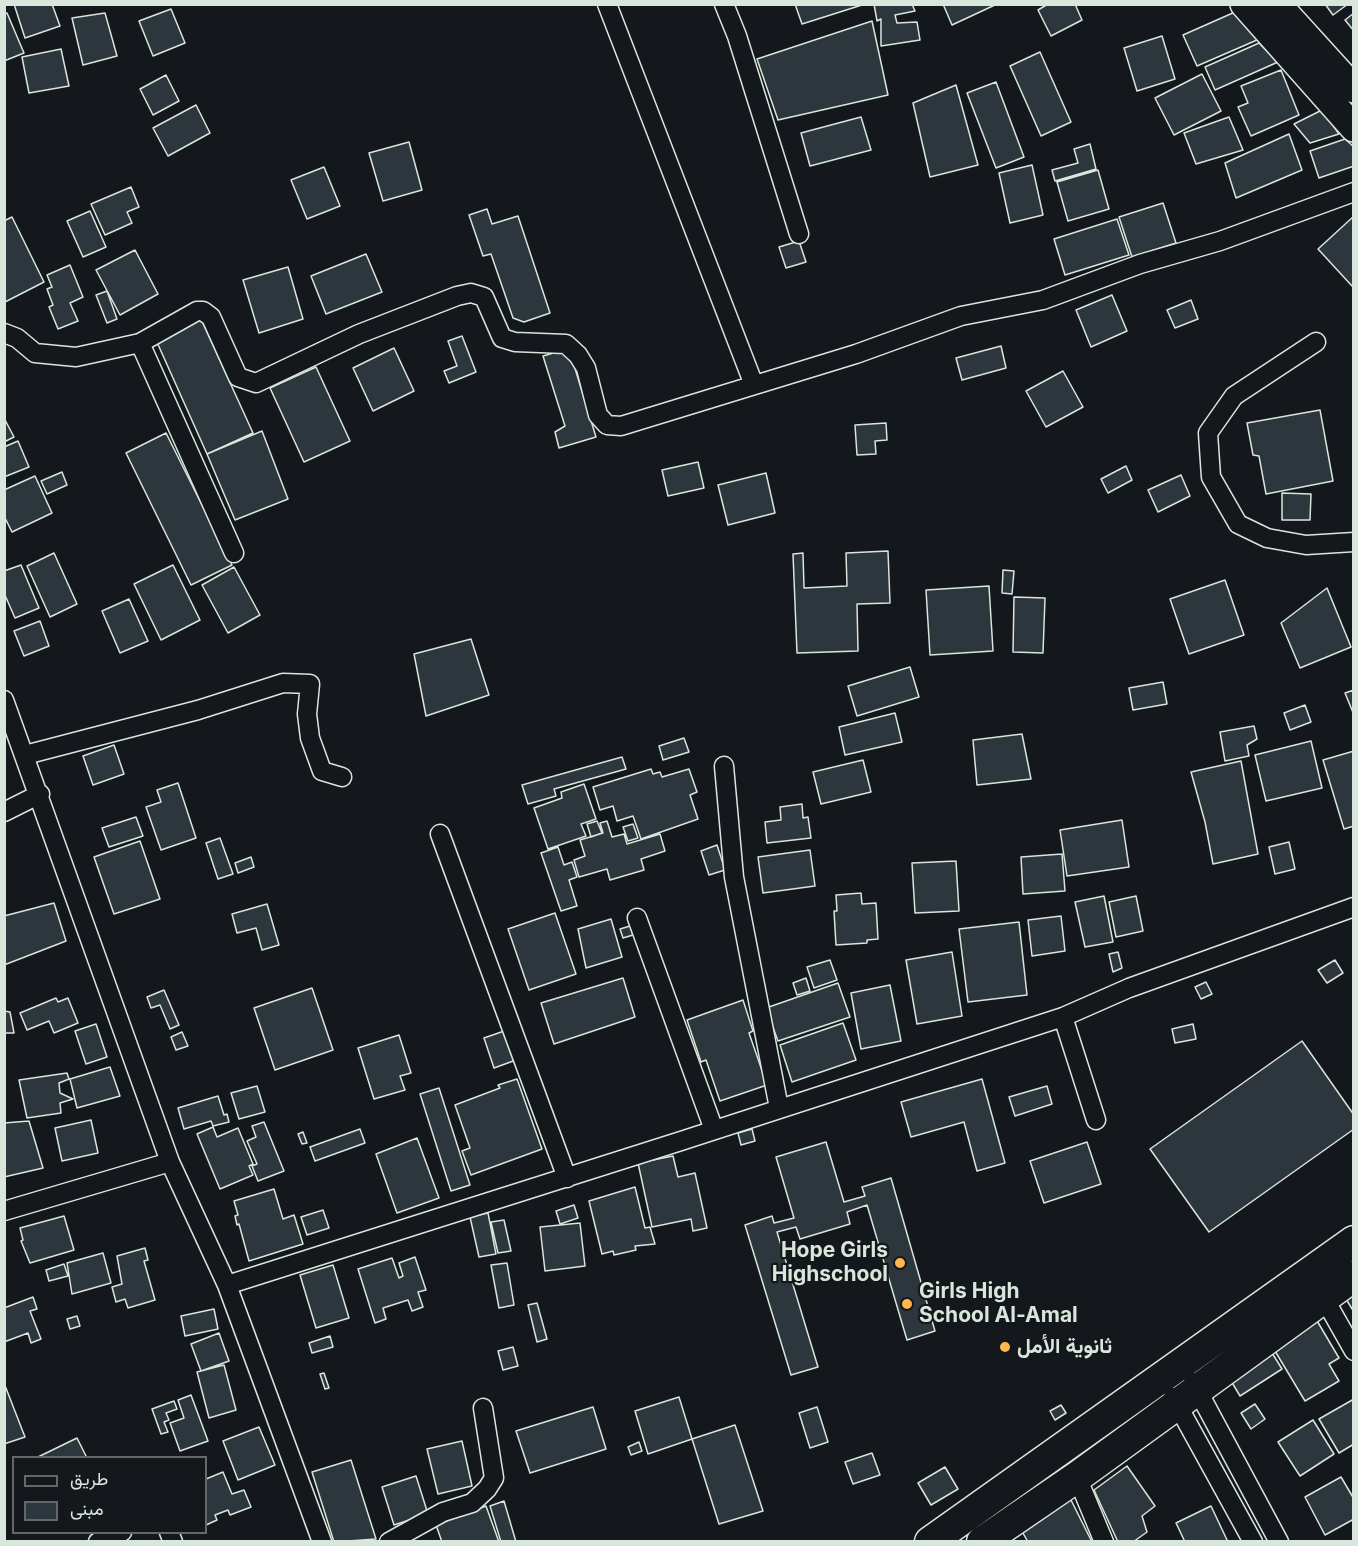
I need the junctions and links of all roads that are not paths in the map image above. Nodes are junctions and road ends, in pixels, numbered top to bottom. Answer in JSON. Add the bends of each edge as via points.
{"nodes":[{"id":1,"x":608,"y":4,"type":"edge"},
{"id":2,"x":724,"y":4,"type":"edge"},
{"id":3,"x":1244,"y":4,"type":"edge"},
{"id":4,"x":1277,"y":4,"type":"edge"},
{"id":5,"x":1353,"y":89,"type":"edge"},
{"id":6,"x":1353,"y":128,"type":"edge"},
{"id":7,"x":1353,"y":192,"type":"edge"},
{"id":8,"x":799,"y":234,"type":"dead end"},
{"id":9,"x":4,"y":333,"type":"edge"},
{"id":10,"x":1316,"y":342,"type":"dead end"},
{"id":11,"x":140,"y":343,"type":"junction"},
{"id":12,"x":754,"y":385,"type":"junction"},
{"id":13,"x":1353,"y":542,"type":"edge"},
{"id":14,"x":234,"y":554,"type":"dead end"},
{"id":15,"x":4,"y":700,"type":"edge"},
{"id":16,"x":25,"y":755,"type":"junction"},
{"id":17,"x":724,"y":766,"type":"dead end"},
{"id":18,"x":342,"y":777,"type":"dead end"},
{"id":19,"x":40,"y":794,"type":"junction"},
{"id":20,"x":4,"y":812,"type":"edge"},
{"id":21,"x":440,"y":834,"type":"dead end"},
{"id":22,"x":1353,"y":907,"type":"edge"},
{"id":23,"x":637,"y":918,"type":"dead end"},
{"id":24,"x":1063,"y":1017,"type":"junction"},
{"id":25,"x":779,"y":1108,"type":"junction"},
{"id":26,"x":1096,"y":1120,"type":"dead end"},
{"id":27,"x":714,"y":1130,"type":"junction"},
{"id":28,"x":170,"y":1162,"type":"junction"},
{"id":29,"x":567,"y":1178,"type":"junction"},
{"id":30,"x":4,"y":1210,"type":"edge"},
{"id":31,"x":1353,"y":1241,"type":"edge"},
{"id":32,"x":1353,"y":1276,"type":"edge"},
{"id":33,"x":226,"y":1285,"type":"junction"},
{"id":34,"x":1324,"y":1298,"type":"junction"},
{"id":35,"x":1353,"y":1351,"type":"edge"},
{"id":36,"x":1171,"y":1370,"type":"junction"},
{"id":37,"x":1187,"y":1396,"type":"junction"},
{"id":38,"x":483,"y":1408,"type":"dead end"},
{"id":39,"x":1077,"y":1477,"type":"junction"},
{"id":40,"x":119,"y":1534,"type":"edge"},
{"id":41,"x":98,"y":1542,"type":"edge"},
{"id":42,"x":322,"y":1542,"type":"edge"},
{"id":43,"x":390,"y":1542,"type":"edge"},
{"id":44,"x":930,"y":1542,"type":"edge"},
{"id":45,"x":982,"y":1542,"type":"edge"},
{"id":46,"x":1104,"y":1542,"type":"edge"},
{"id":47,"x":1253,"y":1542,"type":"edge"},
{"id":48,"x":1279,"y":1542,"type":"edge"}],
"edges":[{"from":1,"to":12,"type":"street"},
{"from":2,"to":8,"type":"street"},
{"from":3,"to":6,"type":"main road"},
{"from":4,"to":5,"type":"main road"},
{"from":7,"to":12,"type":"street","via":[[1043,300],[961,316]]},
{"from":9,"to":11,"type":"street","via":[[35,353],[48,356],[76,357]]},
{"from":10,"to":13,"type":"street","via":[[1234,396],[1208,433],[1211,477],[1238,524],[1266,538],[1306,544]]},
{"from":11,"to":12,"type":"street","via":[[203,311],[211,317],[238,377],[256,383],[359,334],[471,293],[484,297],[502,338],[566,344],[578,355],[586,368],[598,415],[607,425],[638,422]]},
{"from":11,"to":14,"type":"street"},
{"from":15,"to":16,"type":"street"},
{"from":16,"to":18,"type":"street","via":[[198,710],[283,683],[310,684],[310,738],[322,771]]},
{"from":16,"to":19,"type":"street"},
{"from":17,"to":25,"type":"street","via":[[734,877]]},
{"from":19,"to":20,"type":"street"},
{"from":19,"to":28,"type":"street"},
{"from":21,"to":29,"type":"street"},
{"from":22,"to":24,"type":"street","via":[[1129,988]]},
{"from":23,"to":27,"type":"street"},
{"from":24,"to":25,"type":"street"},
{"from":24,"to":26,"type":"street"},
{"from":25,"to":27,"type":"street"},
{"from":27,"to":29,"type":"street"},
{"from":28,"to":30,"type":"street"},
{"from":28,"to":33,"type":"street"},
{"from":29,"to":33,"type":"street"},
{"from":31,"to":36,"type":"main road"},
{"from":32,"to":34,"type":"main road"},
{"from":33,"to":42,"type":"street"},
{"from":34,"to":35,"type":"street"},
{"from":34,"to":37,"type":"main road"},
{"from":36,"to":37,"type":"street"},
{"from":36,"to":37,"type":"street"},
{"from":36,"to":44,"type":"main road"},
{"from":37,"to":39,"type":"main road"},
{"from":37,"to":47,"type":"street"},
{"from":37,"to":48,"type":"street"},
{"from":38,"to":43,"type":"street","via":[[494,1478],[487,1489],[472,1503],[443,1512]]},
{"from":39,"to":45,"type":"main road"},
{"from":39,"to":46,"type":"street"},
{"from":40,"to":41,"type":"street"}]}
